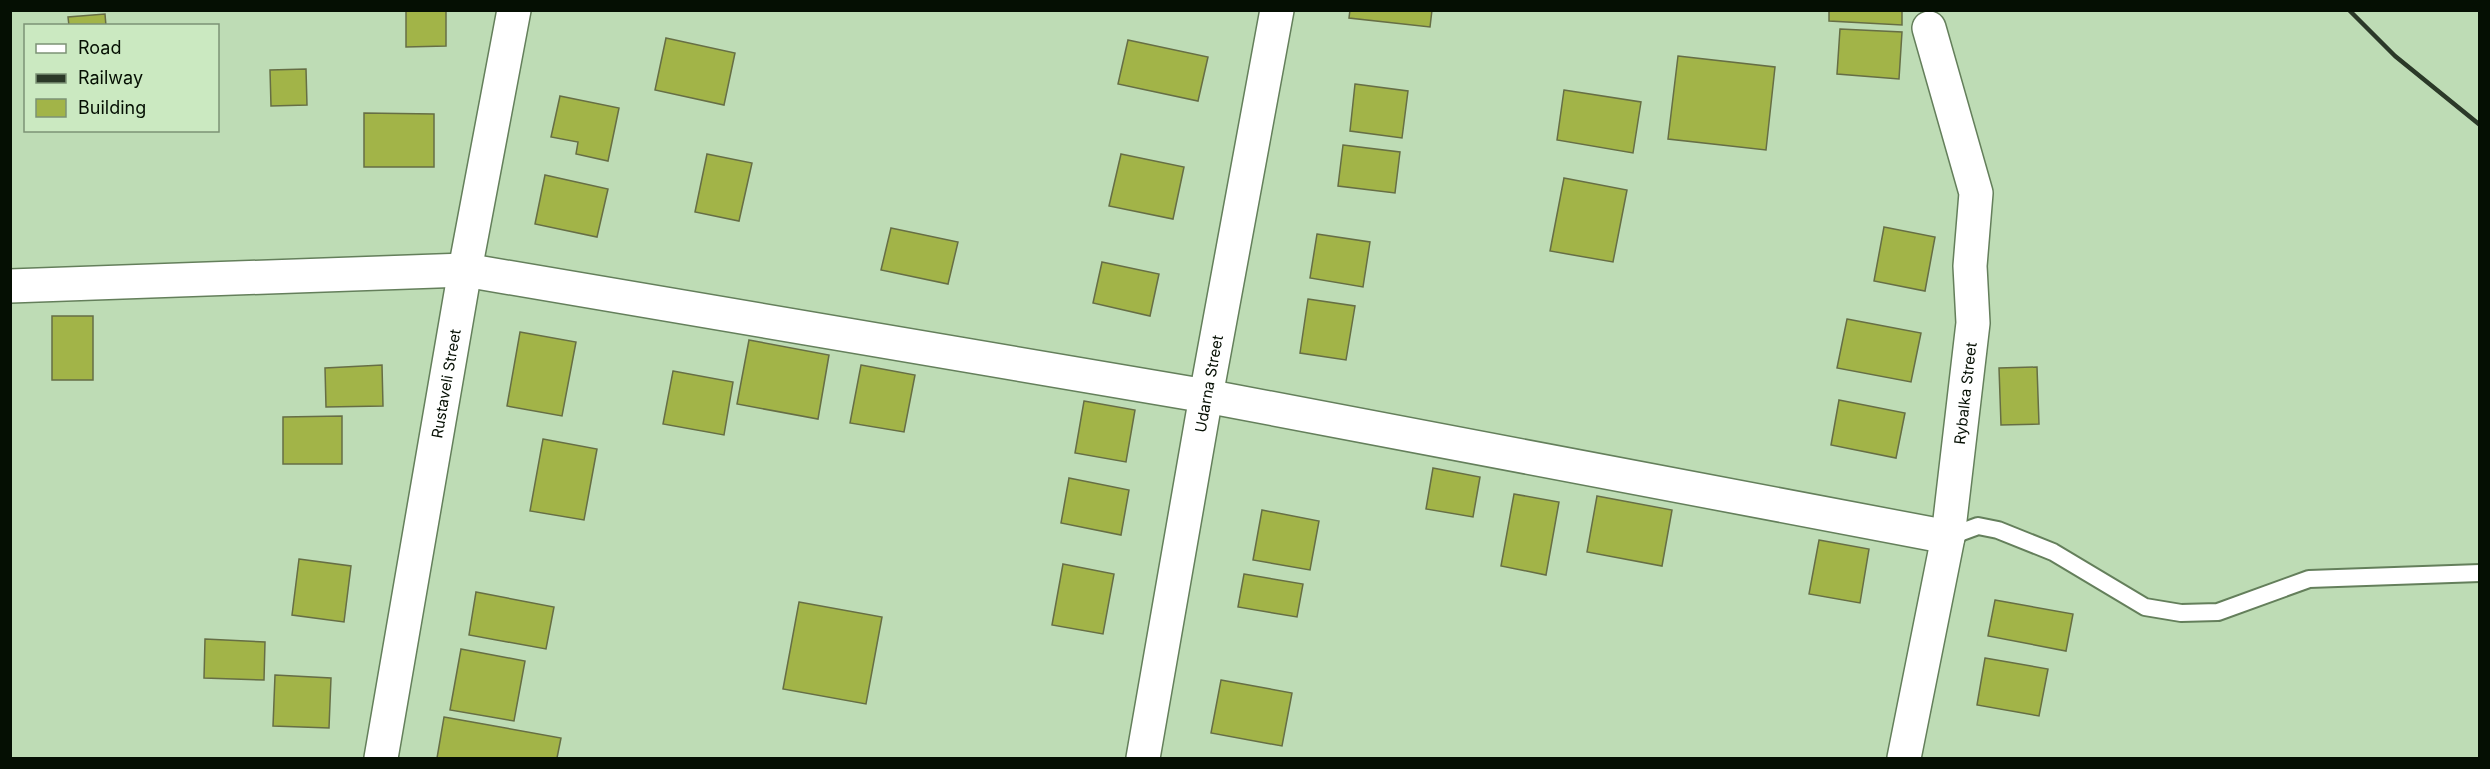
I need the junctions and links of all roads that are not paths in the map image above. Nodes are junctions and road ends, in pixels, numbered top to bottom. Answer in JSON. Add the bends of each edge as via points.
{"nodes":[{"id":1,"x":514,"y":10,"type":"edge"},
{"id":2,"x":1277,"y":10,"type":"edge"},
{"id":3,"x":1929,"y":28,"type":"dead end"},
{"id":4,"x":465,"y":270,"type":"junction"},
{"id":5,"x":10,"y":286,"type":"edge"},
{"id":6,"x":1206,"y":396,"type":"junction"},
{"id":7,"x":1948,"y":537,"type":"junction"},
{"id":8,"x":2480,"y":573,"type":"edge"},
{"id":9,"x":381,"y":759,"type":"edge"},
{"id":10,"x":1143,"y":759,"type":"edge"},
{"id":11,"x":1904,"y":759,"type":"edge"}],
"edges":[{"from":1,"to":4,"type":"street","name":"Rustaveli Street"},
{"from":2,"to":6,"type":"street","name":"Udarna Street"},
{"from":3,"to":7,"type":"street","name":"Rybalka Street","via":[[1976,193],[1970,266],[1973,323]]},
{"from":4,"to":5,"type":"street"},
{"from":4,"to":6,"type":"street"},
{"from":4,"to":9,"type":"street","name":"Rustaveli Street"},
{"from":6,"to":7,"type":"street"},
{"from":6,"to":10,"type":"street","name":"Udarna Street"},
{"from":7,"to":8,"type":"lane","via":[[1978,526],[1998,530],[2054,552],[2145,607],[2181,613],[2218,612],[2309,579]]},
{"from":7,"to":11,"type":"street","name":"Rybalka Street"}]}
